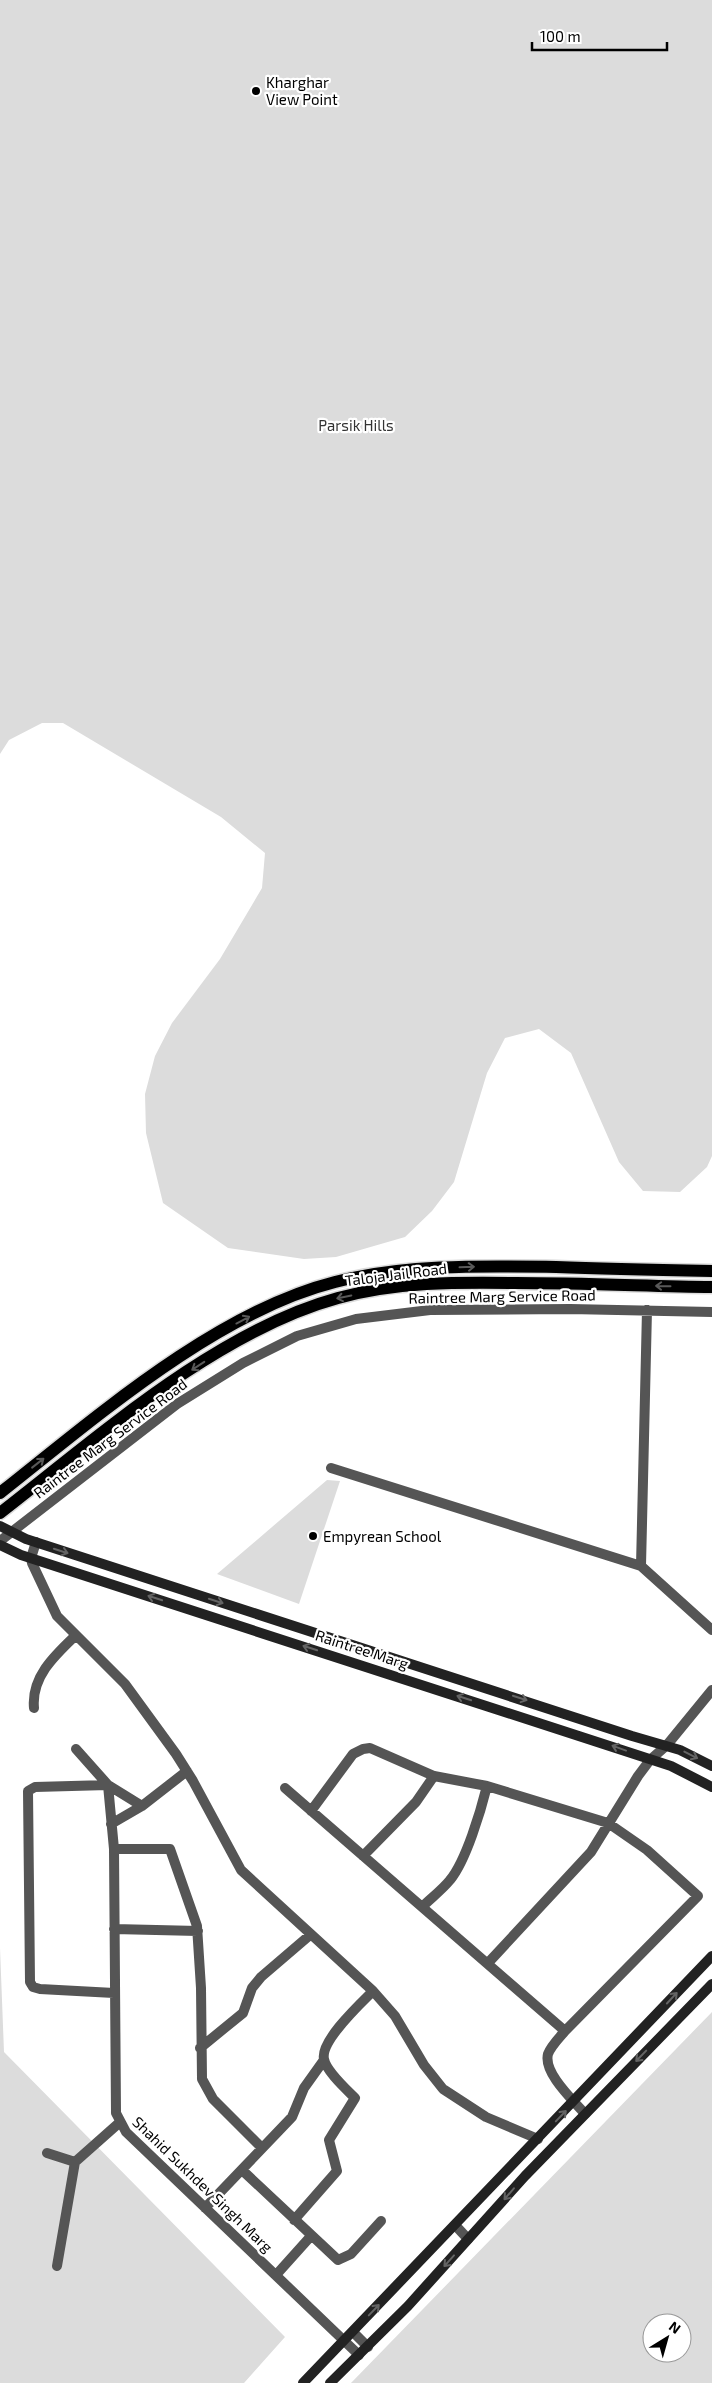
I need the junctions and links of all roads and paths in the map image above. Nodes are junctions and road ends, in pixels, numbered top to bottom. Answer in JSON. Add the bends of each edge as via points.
{"nodes":[{"id":1,"x":712,"y":1271,"type":"edge"},
{"id":2,"x":712,"y":1287,"type":"edge"},
{"id":3,"x":647,"y":1310,"type":"junction"},
{"id":4,"x":712,"y":1312,"type":"edge"},
{"id":5,"x":331,"y":1468,"type":"dead end"},
{"id":6,"x":0,"y":1493,"type":"edge"},
{"id":7,"x":0,"y":1513,"type":"edge"},
{"id":8,"x":0,"y":1526,"type":"edge"},
{"id":9,"x":11,"y":1533,"type":"junction"},
{"id":10,"x":0,"y":1541,"type":"edge"},
{"id":11,"x":36,"y":1542,"type":"junction"},
{"id":12,"x":0,"y":1545,"type":"edge"},
{"id":13,"x":31,"y":1558,"type":"junction"},
{"id":14,"x":641,"y":1566,"type":"junction"},
{"id":15,"x":712,"y":1630,"type":"edge"},
{"id":16,"x":75,"y":1636,"type":"junction"},
{"id":17,"x":712,"y":1690,"type":"edge"},
{"id":18,"x":34,"y":1708,"type":"dead end"},
{"id":19,"x":667,"y":1745,"type":"junction"},
{"id":20,"x":76,"y":1749,"type":"dead end"},
{"id":21,"x":650,"y":1760,"type":"junction"},
{"id":22,"x":712,"y":1766,"type":"edge"},
{"id":23,"x":187,"y":1771,"type":"junction"},
{"id":24,"x":434,"y":1776,"type":"junction"},
{"id":25,"x":108,"y":1785,"type":"junction"},
{"id":26,"x":487,"y":1786,"type":"junction"},
{"id":27,"x":712,"y":1787,"type":"edge"},
{"id":28,"x":285,"y":1788,"type":"dead end"},
{"id":29,"x":142,"y":1806,"type":"junction"},
{"id":30,"x":311,"y":1811,"type":"junction"},
{"id":31,"x":608,"y":1823,"type":"junction"},
{"id":32,"x":112,"y":1824,"type":"junction"},
{"id":33,"x":114,"y":1849,"type":"junction"},
{"id":34,"x":363,"y":1856,"type":"junction"},
{"id":35,"x":422,"y":1907,"type":"junction"},
{"id":36,"x":114,"y":1929,"type":"junction"},
{"id":37,"x":198,"y":1931,"type":"junction"},
{"id":38,"x":310,"y":1935,"type":"junction"},
{"id":39,"x":712,"y":1956,"type":"edge"},
{"id":40,"x":488,"y":1963,"type":"junction"},
{"id":41,"x":712,"y":1984,"type":"edge"},
{"id":42,"x":374,"y":1990,"type":"junction"},
{"id":43,"x":114,"y":1993,"type":"junction"},
{"id":44,"x":565,"y":2032,"type":"junction"},
{"id":45,"x":200,"y":2048,"type":"junction"},
{"id":46,"x":324,"y":2060,"type":"junction"},
{"id":47,"x":574,"y":2102,"type":"junction"},
{"id":48,"x":585,"y":2114,"type":"junction"},
{"id":49,"x":120,"y":2123,"type":"junction"},
{"id":50,"x":538,"y":2139,"type":"junction"},
{"id":51,"x":262,"y":2148,"type":"junction"},
{"id":52,"x":48,"y":2153,"type":"dead end"},
{"id":53,"x":520,"y":2158,"type":"junction"},
{"id":54,"x":74,"y":2162,"type":"junction"},
{"id":55,"x":242,"y":2170,"type":"junction"},
{"id":56,"x":528,"y":2173,"type":"junction"},
{"id":57,"x":205,"y":2208,"type":"junction"},
{"id":58,"x":294,"y":2220,"type":"junction"},
{"id":59,"x":381,"y":2221,"type":"dead end"},
{"id":60,"x":455,"y":2225,"type":"junction"},
{"id":61,"x":311,"y":2236,"type":"junction"},
{"id":62,"x":468,"y":2239,"type":"junction"},
{"id":63,"x":56,"y":2266,"type":"dead end"},
{"id":64,"x":276,"y":2275,"type":"junction"},
{"id":65,"x":353,"y":2332,"type":"junction"},
{"id":66,"x":344,"y":2341,"type":"junction"},
{"id":67,"x":368,"y":2347,"type":"junction"},
{"id":68,"x":359,"y":2356,"type":"junction"},
{"id":69,"x":303,"y":2383,"type":"edge"},
{"id":70,"x":330,"y":2383,"type":"edge"}],
"edges":[{"from":6,"to":1,"type":"main road","name":"Taloja Jail Road","one_way":true,"via":[[165,1367],[239,1322],[318,1287],[377,1274],[474,1266]]},
{"from":2,"to":7,"type":"main road","name":"Taloja Jail Road","one_way":true,"via":[[474,1282],[380,1290],[315,1305],[247,1336],[174,1381]]},
{"from":3,"to":4,"type":"street","name":"Raintree Marg Service Road"},
{"from":3,"to":9,"type":"street","name":"Raintree Marg Service Road","via":[[430,1310],[356,1319],[297,1336],[243,1363],[177,1404]]},
{"from":3,"to":14,"type":"street"},
{"from":5,"to":14,"type":"street"},
{"from":8,"to":9,"type":"main road","name":"Raintree Marg"},
{"from":9,"to":10,"type":"street","name":"Raintree Marg Service Road"},
{"from":9,"to":11,"type":"main road","name":"Raintree Marg"},
{"from":11,"to":13,"type":"street"},
{"from":11,"to":19,"type":"main road","name":"Raintree Marg","one_way":true},
{"from":12,"to":13,"type":"main road","name":"Raintree Marg"},
{"from":13,"to":16,"type":"street","via":[[53,1608]]},
{"from":21,"to":13,"type":"main road","name":"Raintree Marg","one_way":true},
{"from":14,"to":15,"type":"street"},
{"from":16,"to":18,"type":"street","via":[[52,1658],[40,1677],[33,1697]]},
{"from":16,"to":23,"type":"street","via":[[125,1684]]},
{"from":17,"to":19,"type":"street"},
{"from":19,"to":21,"type":"street"},
{"from":19,"to":22,"type":"main road","name":"Raintree Marg","one_way":true},
{"from":20,"to":25,"type":"street"},
{"from":21,"to":27,"type":"main road","name":"Raintree Marg"},
{"from":21,"to":31,"type":"street"},
{"from":23,"to":29,"type":"street"},
{"from":23,"to":38,"type":"street","via":[[241,1870]]},
{"from":24,"to":26,"type":"street"},
{"from":24,"to":30,"type":"street","via":[[370,1748],[363,1748],[353,1754]]},
{"from":24,"to":34,"type":"street","via":[[416,1802]]},
{"from":25,"to":29,"type":"street"},
{"from":25,"to":32,"type":"street","name":"Shahid Sukhdev Singh Marg"},
{"from":25,"to":43,"type":"street","via":[[35,1787],[28,1790],[30,1982],[40,1989]]},
{"from":26,"to":31,"type":"street"},
{"from":26,"to":35,"type":"street","via":[[482,1808],[458,1868],[451,1880]]},
{"from":28,"to":30,"type":"street"},
{"from":29,"to":32,"type":"street"},
{"from":30,"to":34,"type":"street"},
{"from":31,"to":40,"type":"street","via":[[591,1852]]},
{"from":31,"to":44,"type":"street","via":[[647,1850],[698,1896]]},
{"from":32,"to":33,"type":"street","name":"Shahid Sukhdev Singh Marg"},
{"from":33,"to":36,"type":"street","name":"Shahid Sukhdev Singh Marg"},
{"from":33,"to":37,"type":"street","via":[[170,1849]]},
{"from":34,"to":35,"type":"street"},
{"from":35,"to":40,"type":"street"},
{"from":36,"to":37,"type":"street"},
{"from":36,"to":43,"type":"street","name":"Shahid Sukhdev Singh Marg"},
{"from":37,"to":45,"type":"street"},
{"from":38,"to":42,"type":"street"},
{"from":38,"to":45,"type":"street","via":[[252,1988],[243,2013]]},
{"from":47,"to":39,"type":"main road","one_way":true},
{"from":40,"to":44,"type":"street"},
{"from":41,"to":48,"type":"main road","one_way":true},
{"from":42,"to":46,"type":"street","via":[[328,2043],[323,2052]]},
{"from":42,"to":50,"type":"street","via":[[443,2089],[486,2116]]},
{"from":43,"to":49,"type":"street","name":"Shahid Sukhdev Singh Marg","via":[[116,2113]]},
{"from":44,"to":47,"type":"street","via":[[548,2055],[548,2066]]},
{"from":45,"to":51,"type":"street","via":[[202,2078],[208,2093]]},
{"from":46,"to":51,"type":"street","via":[[304,2088],[292,2117]]},
{"from":46,"to":58,"type":"street","via":[[354,2098],[329,2140],[337,2171]]},
{"from":47,"to":48,"type":"street"},
{"from":50,"to":47,"type":"main road","one_way":true},
{"from":48,"to":56,"type":"main road"},
{"from":49,"to":54,"type":"street"},
{"from":49,"to":57,"type":"street","name":"Shahid Sukhdev Singh Marg"},
{"from":50,"to":53,"type":"main road"},
{"from":51,"to":55,"type":"street"},
{"from":52,"to":54,"type":"street"},
{"from":53,"to":56,"type":"street"},
{"from":53,"to":60,"type":"main road"},
{"from":54,"to":63,"type":"street"},
{"from":55,"to":57,"type":"street"},
{"from":55,"to":58,"type":"street"},
{"from":56,"to":62,"type":"main road","one_way":true},
{"from":57,"to":64,"type":"street","name":"Shahid Sukhdev Singh Marg"},
{"from":58,"to":61,"type":"street"},
{"from":59,"to":61,"type":"street","via":[[351,2254],[338,2260]]},
{"from":60,"to":62,"type":"street"},
{"from":65,"to":60,"type":"main road","one_way":true},
{"from":61,"to":64,"type":"street"},
{"from":62,"to":67,"type":"main road","one_way":true},
{"from":64,"to":66,"type":"street","name":"Shahid Sukhdev Singh Marg"},
{"from":65,"to":66,"type":"main road"},
{"from":65,"to":67,"type":"street"},
{"from":66,"to":68,"type":"street","name":"Shahid Sukhdev Singh Marg"},
{"from":66,"to":69,"type":"main road"},
{"from":67,"to":68,"type":"main road"},
{"from":68,"to":70,"type":"main road"}]}
